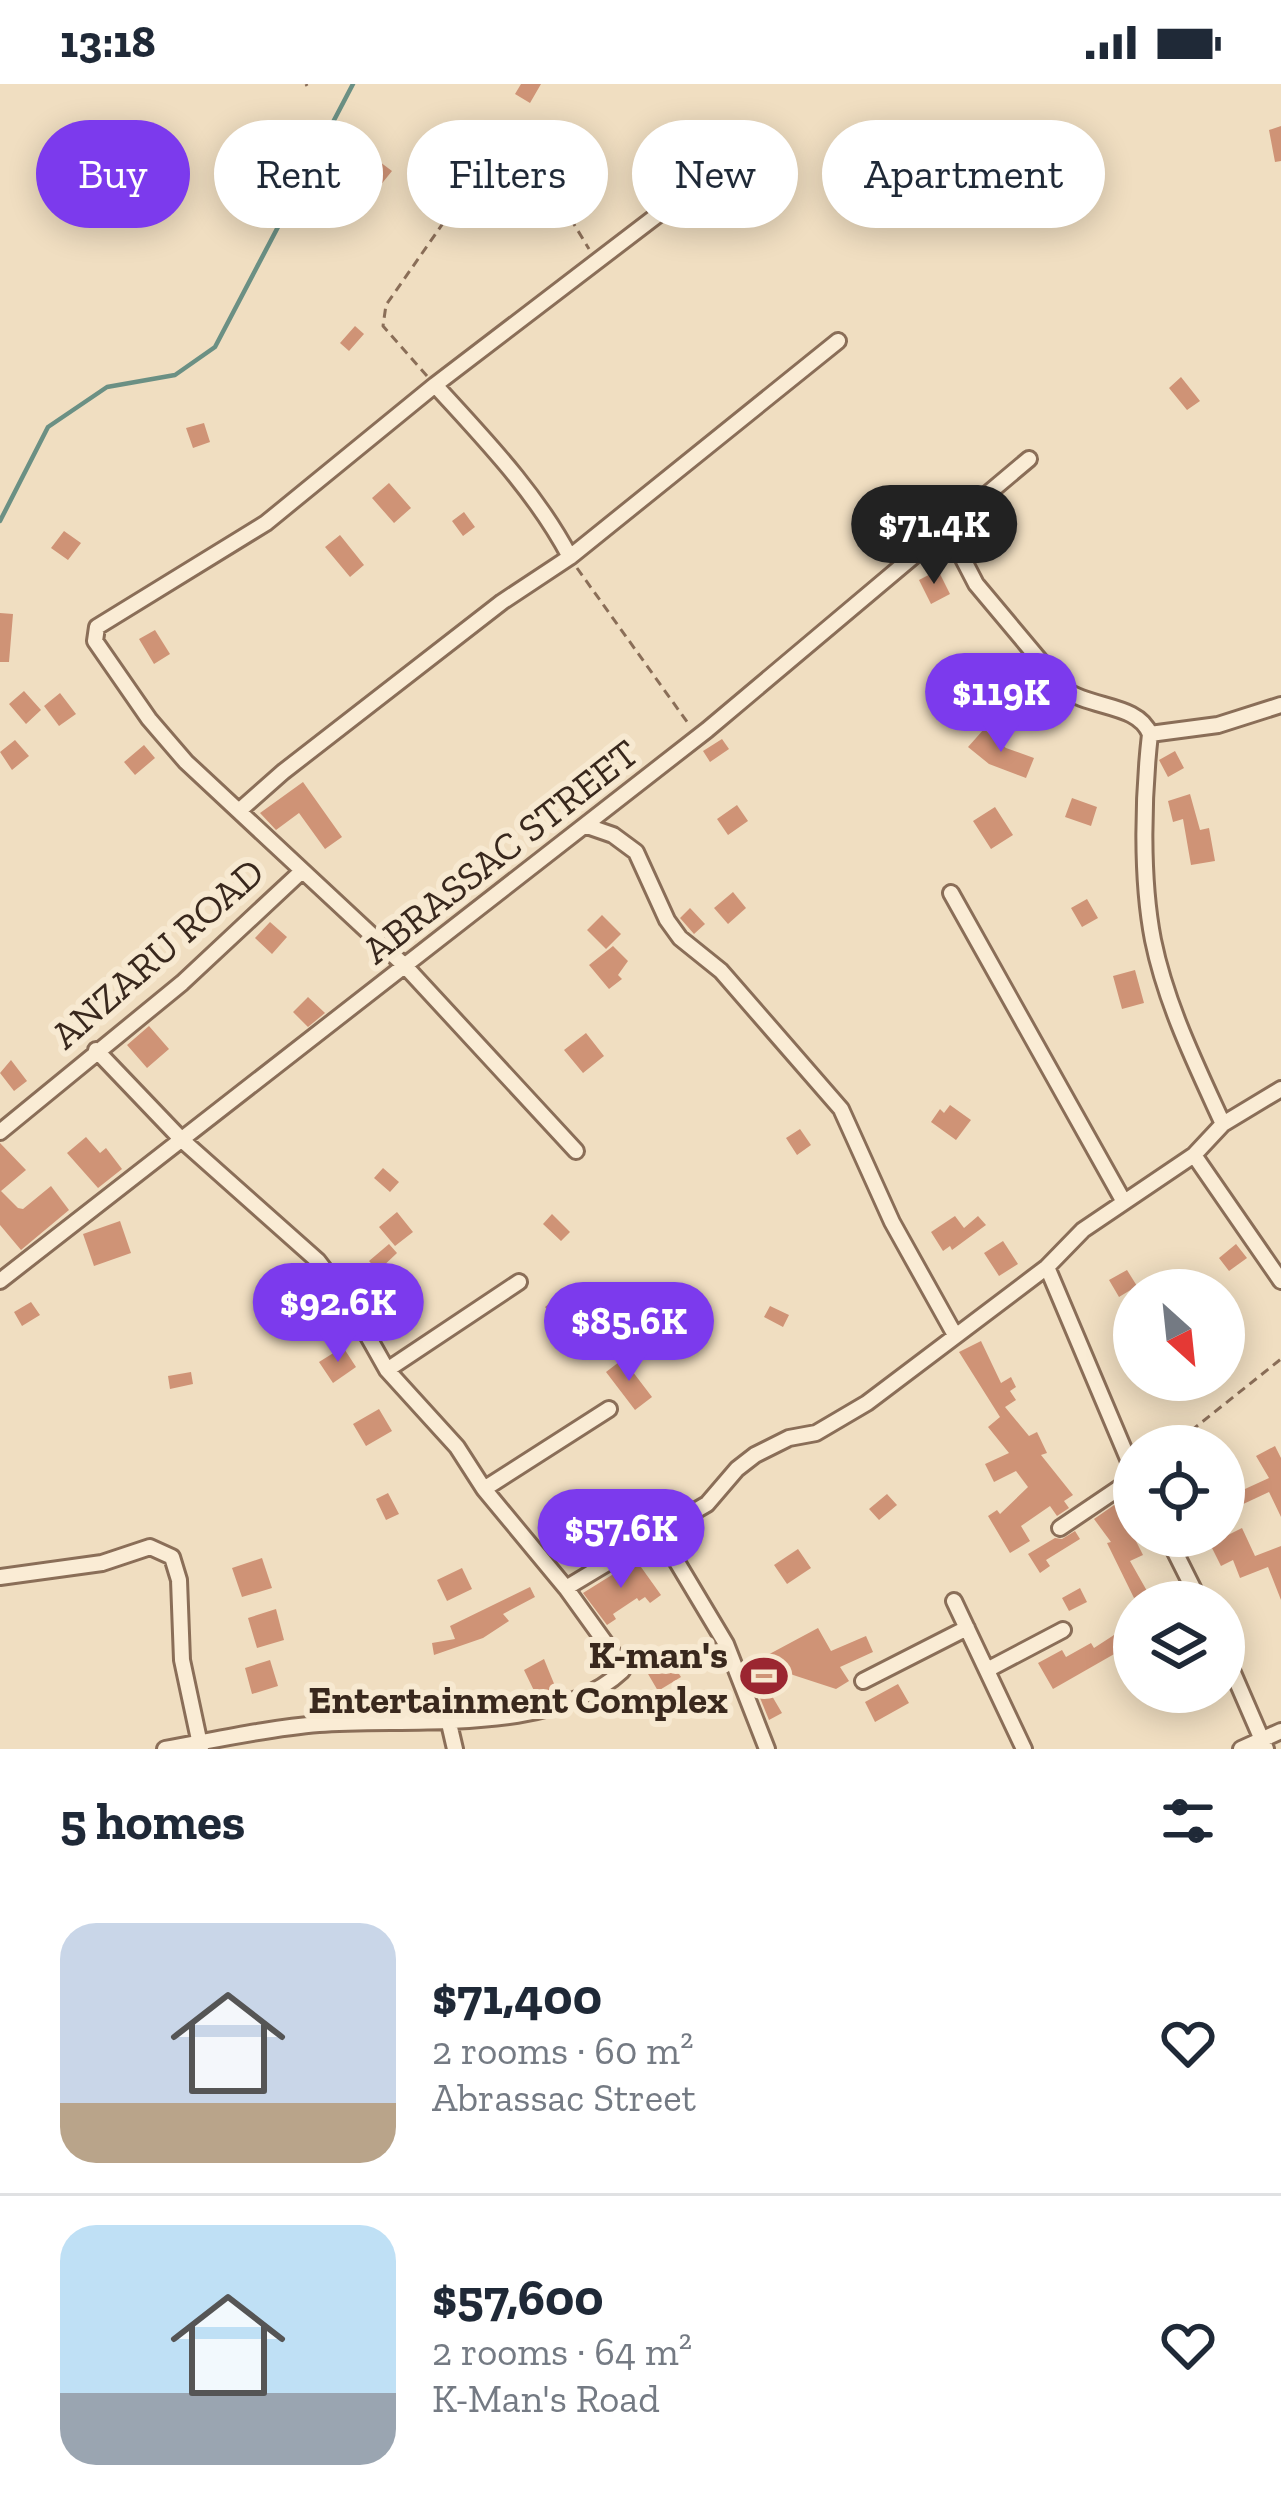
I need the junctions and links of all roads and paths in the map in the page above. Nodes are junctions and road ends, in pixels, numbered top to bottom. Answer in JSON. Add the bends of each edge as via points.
{"nodes":[{"id":1,"x":640,"y":228,"type":"edge"},
{"id":2,"x":596,"y":261,"type":"junction"},
{"id":3,"x":838,"y":341,"type":"dead end"},
{"id":4,"x":435,"y":386,"type":"junction"},
{"id":5,"x":1029,"y":459,"type":"dead end"},
{"id":6,"x":943,"y":533,"type":"junction"},
{"id":7,"x":570,"y":557,"type":"junction"},
{"id":8,"x":1281,"y":705,"type":"edge"},
{"id":9,"x":1150,"y":734,"type":"junction"},
{"id":10,"x":698,"y":737,"type":"junction"},
{"id":11,"x":240,"y":810,"type":"junction"},
{"id":12,"x":586,"y":826,"type":"junction"},
{"id":13,"x":302,"y":872,"type":"junction"},
{"id":14,"x":951,"y":893,"type":"dead end"},
{"id":15,"x":406,"y":967,"type":"junction"},
{"id":16,"x":96,"y":1050,"type":"junction"},
{"id":17,"x":1281,"y":1089,"type":"edge"},
{"id":18,"x":1223,"y":1124,"type":"junction"},
{"id":19,"x":0,"y":1132,"type":"edge"},
{"id":20,"x":182,"y":1141,"type":"junction"},
{"id":21,"x":576,"y":1151,"type":"dead end"},
{"id":22,"x":1194,"y":1156,"type":"junction"},
{"id":23,"x":1124,"y":1202,"type":"junction"},
{"id":24,"x":1047,"y":1267,"type":"junction"},
{"id":25,"x":0,"y":1281,"type":"edge"},
{"id":26,"x":1281,"y":1281,"type":"edge"},
{"id":27,"x":519,"y":1282,"type":"dead end"},
{"id":28,"x":956,"y":1335,"type":"junction"},
{"id":29,"x":1281,"y":1359,"type":"edge"},
{"id":30,"x":387,"y":1370,"type":"junction"},
{"id":31,"x":609,"y":1409,"type":"dead end"},
{"id":32,"x":1198,"y":1425,"type":"edge"},
{"id":33,"x":1113,"y":1426,"type":"edge"},
{"id":34,"x":484,"y":1490,"type":"junction"},
{"id":35,"x":1113,"y":1491,"type":"edge"},
{"id":36,"x":1060,"y":1528,"type":"dead end"},
{"id":37,"x":658,"y":1532,"type":"junction"},
{"id":38,"x":0,"y":1577,"type":"edge"},
{"id":39,"x":566,"y":1588,"type":"junction"},
{"id":40,"x":954,"y":1601,"type":"dead end"},
{"id":41,"x":967,"y":1628,"type":"junction"},
{"id":42,"x":1063,"y":1630,"type":"dead end"},
{"id":43,"x":987,"y":1670,"type":"junction"},
{"id":44,"x":863,"y":1681,"type":"dead end"},
{"id":45,"x":1245,"y":1700,"type":"edge"},
{"id":46,"x":448,"y":1719,"type":"junction"},
{"id":47,"x":1281,"y":1731,"type":"edge"},
{"id":48,"x":1264,"y":1744,"type":"edge"},
{"id":49,"x":200,"y":1746,"type":"edge"},
{"id":50,"x":165,"y":1749,"type":"edge"},
{"id":51,"x":455,"y":1749,"type":"edge"},
{"id":52,"x":766,"y":1749,"type":"edge"},
{"id":53,"x":1024,"y":1749,"type":"edge"},
{"id":54,"x":1241,"y":1749,"type":"edge"}],
"edges":[{"from":1,"to":2,"type":"street"},
{"from":2,"to":4,"type":"street"},
{"from":2,"to":4,"type":"path","via":[[572,221],[492,153],[386,305],[383,326]]},
{"from":3,"to":7,"type":"street"},
{"from":4,"to":7,"type":"street","via":[[508,465]]},
{"from":4,"to":11,"type":"street","via":[[266,523],[97,626],[95,641],[149,719]]},
{"from":5,"to":6,"type":"street","name":"ABRASSAC STREET"},
{"from":6,"to":9,"type":"street","via":[[1063,688],[1078,700],[1136,714]]},
{"from":6,"to":10,"type":"street","name":"ABRASSAC STREET"},
{"from":7,"to":10,"type":"path"},
{"from":7,"to":11,"type":"street"},
{"from":8,"to":9,"type":"street"},
{"from":9,"to":18,"type":"street","via":[[1153,939]]},
{"from":10,"to":12,"type":"street","name":"ABRASSAC STREET"},
{"from":11,"to":13,"type":"street"},
{"from":12,"to":15,"type":"street","name":"ABRASSAC STREET"},
{"from":12,"to":28,"type":"street","via":[[636,852],[680,938],[721,971],[842,1109],[892,1222]]},
{"from":13,"to":15,"type":"street"},
{"from":13,"to":16,"type":"street","name":"ANZARU ROAD"},
{"from":14,"to":23,"type":"street"},
{"from":15,"to":20,"type":"street","name":"ABRASSAC STREET"},
{"from":15,"to":21,"type":"street"},
{"from":16,"to":19,"type":"street","name":"ANZARU ROAD"},
{"from":16,"to":20,"type":"street"},
{"from":17,"to":18,"type":"street"},
{"from":18,"to":22,"type":"street"},
{"from":20,"to":25,"type":"street","name":"ABRASSAC STREET"},
{"from":20,"to":30,"type":"street","via":[[318,1261]]},
{"from":22,"to":23,"type":"street"},
{"from":22,"to":26,"type":"street"},
{"from":23,"to":24,"type":"street"},
{"from":24,"to":28,"type":"street"},
{"from":24,"to":33,"type":"street"},
{"from":27,"to":30,"type":"street"},
{"from":28,"to":37,"type":"street","via":[[867,1403],[755,1455],[707,1504]]},
{"from":29,"to":32,"type":"path"},
{"from":30,"to":34,"type":"street","via":[[457,1447]]},
{"from":31,"to":34,"type":"street"},
{"from":34,"to":39,"type":"street"},
{"from":35,"to":36,"type":"street"},
{"from":37,"to":39,"type":"street"},
{"from":37,"to":52,"type":"street","via":[[726,1643]]},
{"from":38,"to":49,"type":"street","via":[[102,1563],[150,1547],[172,1557]]},
{"from":39,"to":46,"type":"street","via":[[622,1671],[573,1701]]},
{"from":40,"to":41,"type":"street"},
{"from":41,"to":43,"type":"street"},
{"from":41,"to":44,"type":"street"},
{"from":42,"to":43,"type":"street"},
{"from":43,"to":53,"type":"street"},
{"from":45,"to":48,"type":"street"},
{"from":46,"to":49,"type":"street","via":[[317,1724]]},
{"from":46,"to":51,"type":"street"},
{"from":47,"to":48,"type":"street"},
{"from":48,"to":54,"type":"street"},
{"from":49,"to":50,"type":"street"}]}
